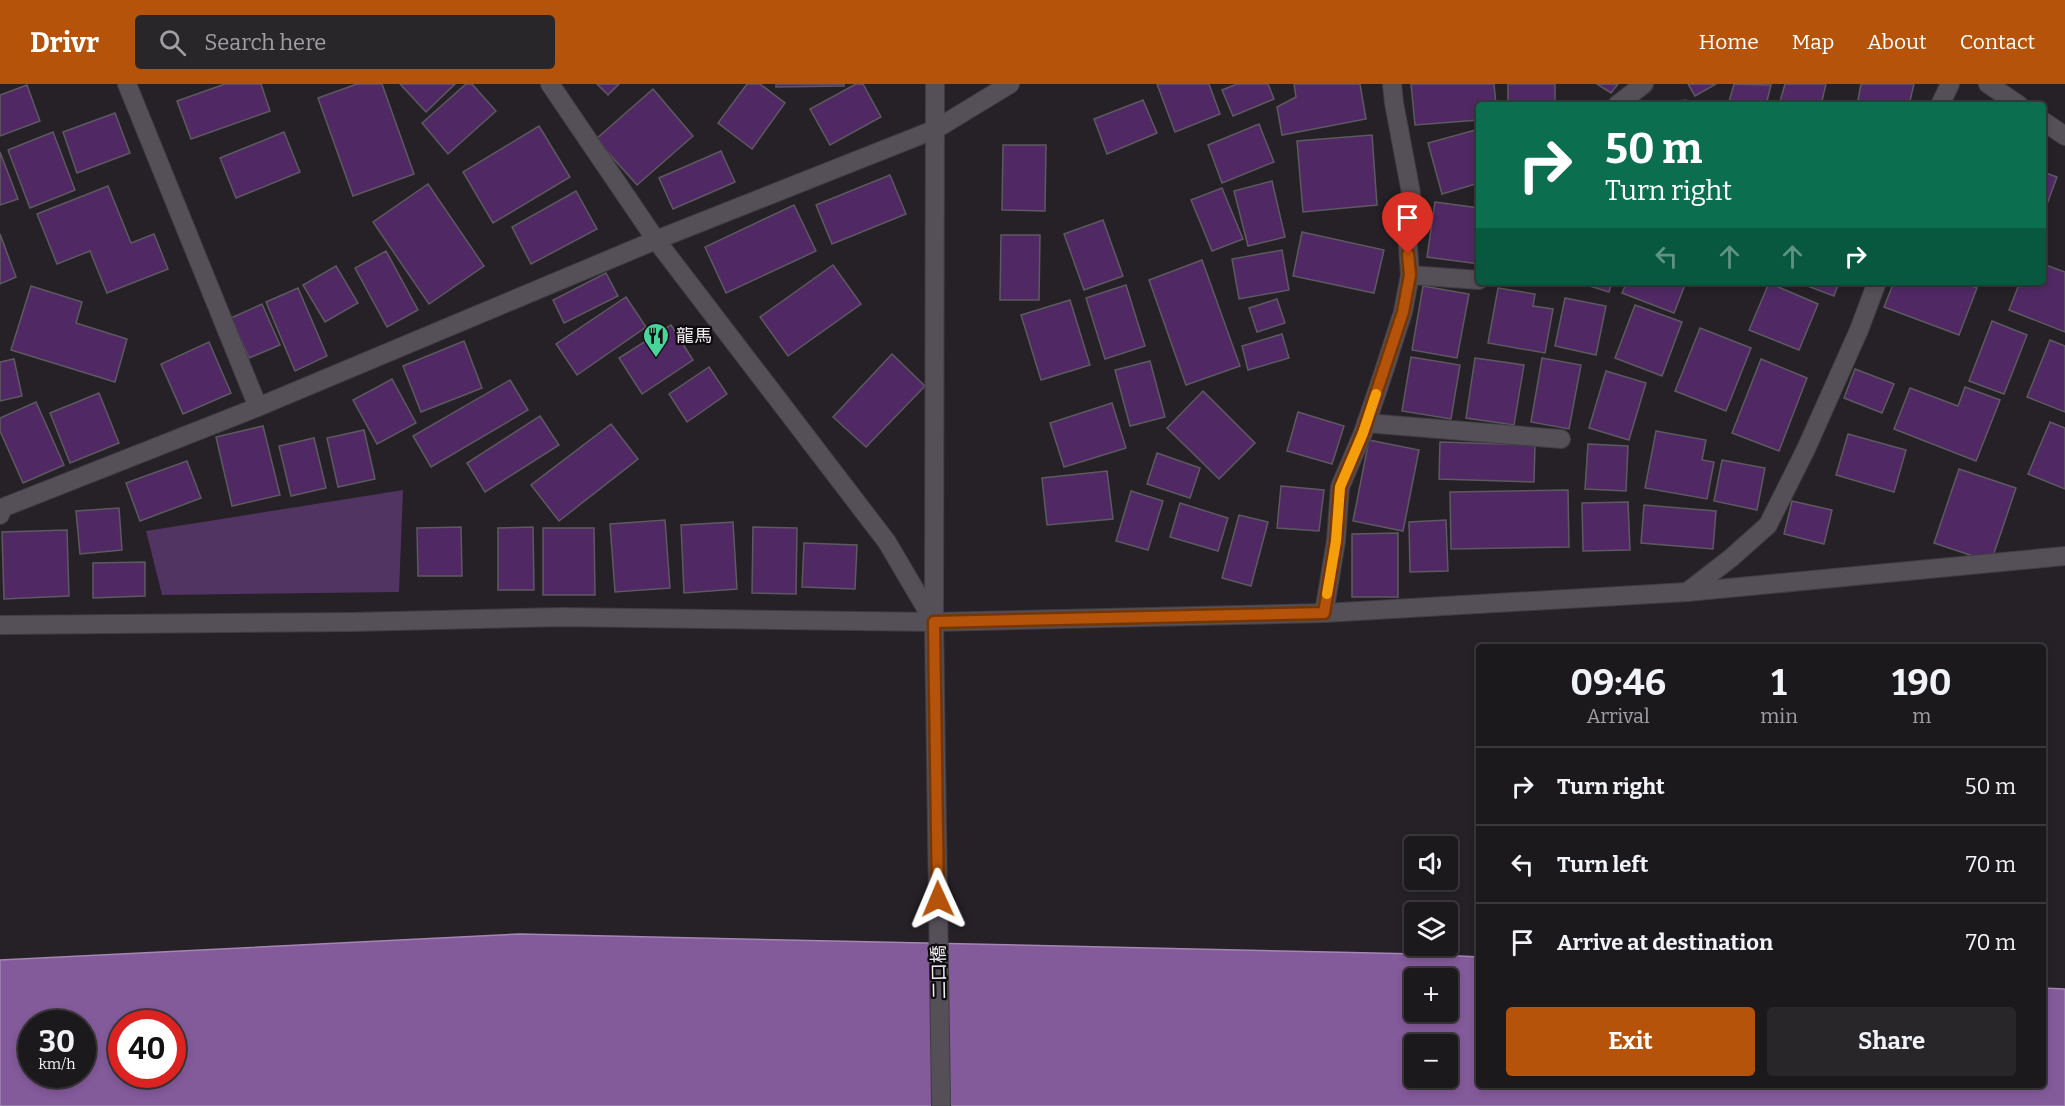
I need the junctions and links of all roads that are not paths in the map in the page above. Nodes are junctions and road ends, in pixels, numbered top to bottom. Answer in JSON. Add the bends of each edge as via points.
{"nodes":[{"id":1,"x":127,"y":84,"type":"edge"},
{"id":2,"x":550,"y":84,"type":"edge"},
{"id":3,"x":935,"y":84,"type":"edge"},
{"id":4,"x":1010,"y":84,"type":"edge"},
{"id":5,"x":1392,"y":84,"type":"edge"},
{"id":6,"x":1644,"y":84,"type":"edge"},
{"id":7,"x":1950,"y":84,"type":"edge"},
{"id":8,"x":1988,"y":84,"type":"edge"},
{"id":9,"x":1621,"y":102,"type":"edge"},
{"id":10,"x":1941,"y":102,"type":"edge"},
{"id":11,"x":2015,"y":102,"type":"edge"},
{"id":12,"x":2046,"y":123,"type":"edge"},
{"id":13,"x":936,"y":129,"type":"junction"},
{"id":14,"x":2065,"y":136,"type":"edge"},
{"id":15,"x":656,"y":240,"type":"junction"},
{"id":16,"x":1410,"y":275,"type":"junction"},
{"id":17,"x":1476,"y":280,"type":"edge"},
{"id":18,"x":1876,"y":285,"type":"edge"},
{"id":19,"x":258,"y":407,"type":"junction"},
{"id":20,"x":1366,"y":423,"type":"junction"},
{"id":21,"x":1561,"y":439,"type":"dead end"},
{"id":22,"x":1,"y":509,"type":"edge"},
{"id":23,"x":2065,"y":556,"type":"edge"},
{"id":24,"x":1687,"y":592,"type":"junction"},
{"id":25,"x":1324,"y":613,"type":"junction"},
{"id":26,"x":934,"y":622,"type":"junction"},
{"id":27,"x":0,"y":625,"type":"edge"},
{"id":28,"x":941,"y":1106,"type":"edge"}],
"edges":[{"from":1,"to":19,"type":"street"},
{"from":2,"to":15,"type":"street"},
{"from":3,"to":13,"type":"street","name":"二口橋"},
{"from":4,"to":13,"type":"street"},
{"from":5,"to":16,"type":"street","via":[[1411,194],[1407,233]]},
{"from":6,"to":9,"type":"street"},
{"from":7,"to":10,"type":"street"},
{"from":8,"to":11,"type":"street"},
{"from":12,"to":14,"type":"street"},
{"from":13,"to":15,"type":"street"},
{"from":13,"to":26,"type":"street","name":"二口橋"},
{"from":15,"to":19,"type":"street"},
{"from":15,"to":26,"type":"street","via":[[887,542]]},
{"from":16,"to":17,"type":"street"},
{"from":16,"to":20,"type":"street","via":[[1403,312]]},
{"from":18,"to":24,"type":"street","via":[[1806,449],[1768,525]]},
{"from":19,"to":22,"type":"street"},
{"from":20,"to":21,"type":"street"},
{"from":20,"to":25,"type":"street","via":[[1340,487]]},
{"from":23,"to":24,"type":"street"},
{"from":24,"to":25,"type":"street"},
{"from":25,"to":26,"type":"street"},
{"from":26,"to":27,"type":"street","via":[[562,617]]},
{"from":26,"to":28,"type":"street","name":"二口橋"}]}
